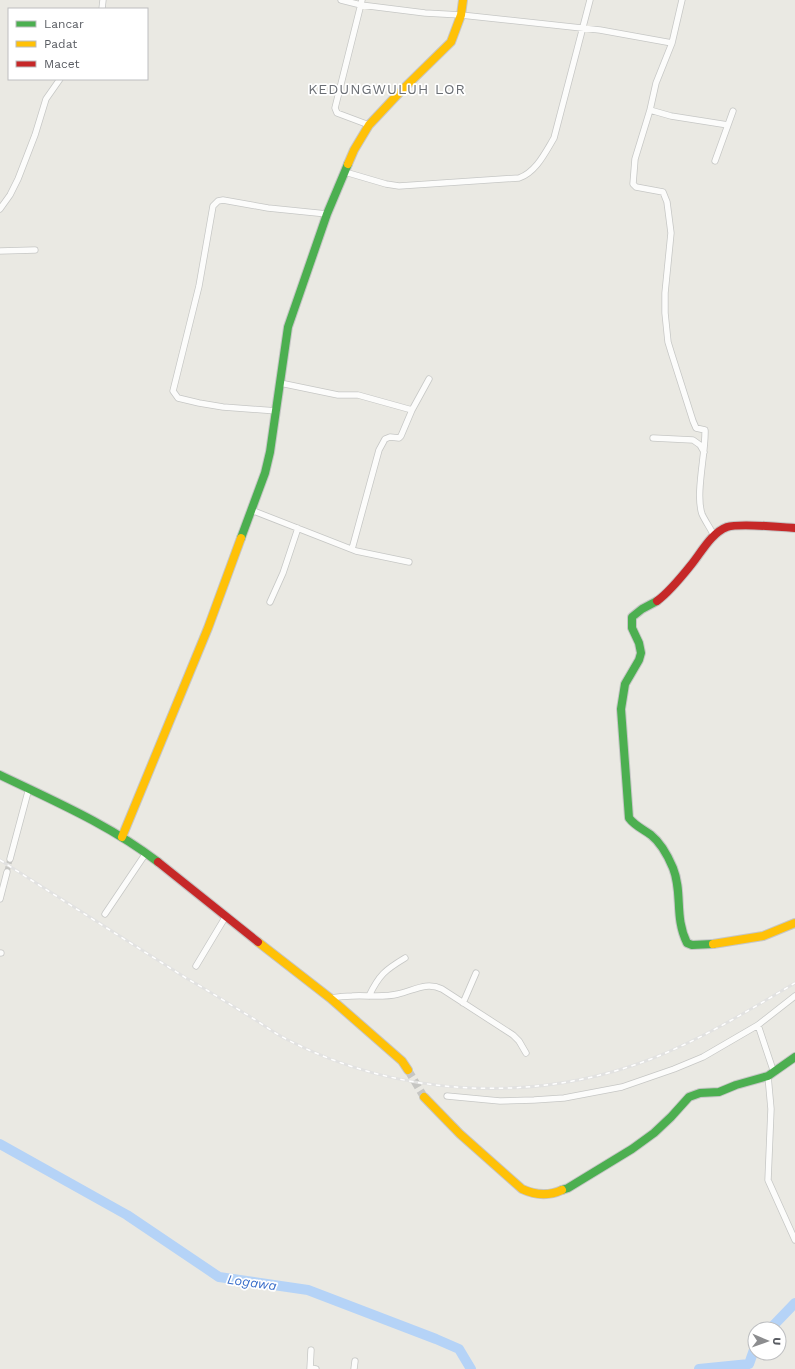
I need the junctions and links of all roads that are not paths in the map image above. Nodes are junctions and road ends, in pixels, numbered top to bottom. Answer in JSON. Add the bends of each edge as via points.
{"nodes":[{"id":1,"x":341,"y":0,"type":"edge"},
{"id":2,"x":463,"y":0,"type":"edge"},
{"id":3,"x":590,"y":0,"type":"edge"},
{"id":4,"x":682,"y":0,"type":"edge"},
{"id":5,"x":362,"y":2,"type":"edge"},
{"id":6,"x":461,"y":15,"type":"junction"},
{"id":7,"x":583,"y":28,"type":"junction"},
{"id":8,"x":672,"y":43,"type":"junction"},
{"id":9,"x":59,"y":80,"type":"edge"},
{"id":10,"x":650,"y":110,"type":"junction"},
{"id":11,"x":732,"y":111,"type":"dead end"},
{"id":12,"x":368,"y":125,"type":"junction"},
{"id":13,"x":728,"y":125,"type":"junction"},
{"id":14,"x":715,"y":160,"type":"dead end"},
{"id":15,"x":345,"y":172,"type":"junction"},
{"id":16,"x":0,"y":209,"type":"edge"},
{"id":17,"x":328,"y":214,"type":"junction"},
{"id":18,"x":35,"y":250,"type":"dead end"},
{"id":19,"x":0,"y":251,"type":"edge"},
{"id":20,"x":429,"y":379,"type":"dead end"},
{"id":21,"x":280,"y":383,"type":"junction"},
{"id":22,"x":412,"y":410,"type":"junction"},
{"id":23,"x":277,"y":411,"type":"junction"},
{"id":24,"x":653,"y":438,"type":"dead end"},
{"id":25,"x":704,"y":452,"type":"junction"},
{"id":26,"x":251,"y":510,"type":"junction"},
{"id":27,"x":298,"y":528,"type":"junction"},
{"id":28,"x":795,"y":528,"type":"edge"},
{"id":29,"x":714,"y":536,"type":"junction"},
{"id":30,"x":352,"y":549,"type":"junction"},
{"id":31,"x":409,"y":562,"type":"dead end"},
{"id":32,"x":270,"y":602,"type":"dead end"},
{"id":33,"x":0,"y":775,"type":"edge"},
{"id":34,"x":29,"y":788,"type":"junction"},
{"id":35,"x":122,"y":837,"type":"junction"},
{"id":36,"x":146,"y":853,"type":"junction"},
{"id":37,"x":10,"y":859,"type":"tunnel mouth"},
{"id":38,"x":7,"y":872,"type":"tunnel mouth"},
{"id":39,"x":0,"y":899,"type":"edge"},
{"id":40,"x":105,"y":914,"type":"dead end"},
{"id":41,"x":226,"y":916,"type":"junction"},
{"id":42,"x":795,"y":923,"type":"edge"},
{"id":43,"x":405,"y":958,"type":"dead end"},
{"id":44,"x":196,"y":966,"type":"dead end"},
{"id":45,"x":476,"y":973,"type":"dead end"},
{"id":46,"x":369,"y":996,"type":"junction"},
{"id":47,"x":795,"y":996,"type":"edge"},
{"id":48,"x":330,"y":998,"type":"junction"},
{"id":49,"x":462,"y":1003,"type":"junction"},
{"id":50,"x":758,"y":1025,"type":"junction"},
{"id":51,"x":526,"y":1053,"type":"dead end"},
{"id":52,"x":795,"y":1057,"type":"edge"},
{"id":53,"x":408,"y":1070,"type":"tunnel mouth"},
{"id":54,"x":771,"y":1075,"type":"junction"},
{"id":55,"x":447,"y":1096,"type":"dead end"},
{"id":56,"x":424,"y":1097,"type":"tunnel mouth"},
{"id":57,"x":795,"y":1240,"type":"edge"},
{"id":58,"x":312,"y":1350,"type":"dead end"},
{"id":59,"x":355,"y":1361,"type":"dead end"},
{"id":60,"x":312,"y":1369,"type":"edge"},
{"id":61,"x":354,"y":1369,"type":"edge"}],
"edges":[{"from":1,"to":5,"type":"street"},
{"from":2,"to":6,"type":"street"},
{"from":3,"to":7,"type":"street"},
{"from":4,"to":8,"type":"street"},
{"from":5,"to":6,"type":"street","via":[[425,13]]},
{"from":5,"to":12,"type":"street","via":[[335,108],[338,113]]},
{"from":6,"to":7,"type":"street"},
{"from":6,"to":12,"type":"street","via":[[451,42]]},
{"from":7,"to":8,"type":"street"},
{"from":7,"to":15,"type":"street","via":[[554,138],[543,157],[526,176],[399,186]]},
{"from":8,"to":10,"type":"street","via":[[656,83]]},
{"from":9,"to":16,"type":"street","via":[[46,99],[18,179]]},
{"from":10,"to":13,"type":"street"},
{"from":10,"to":25,"type":"street","via":[[635,159],[633,184],[636,187],[663,192],[666,197],[671,232],[664,307],[668,342],[696,428],[706,430]]},
{"from":11,"to":13,"type":"street"},
{"from":12,"to":15,"type":"street"},
{"from":13,"to":14,"type":"street"},
{"from":15,"to":17,"type":"street"},
{"from":17,"to":21,"type":"street","via":[[288,327]]},
{"from":17,"to":23,"type":"street","via":[[268,208],[224,200],[213,206],[199,286],[172,391],[178,398],[200,403]]},
{"from":18,"to":19,"type":"street"},
{"from":20,"to":22,"type":"street"},
{"from":21,"to":22,"type":"street","via":[[338,395],[355,394]]},
{"from":21,"to":23,"type":"street"},
{"from":22,"to":30,"type":"street","via":[[402,436],[385,439],[378,450]]},
{"from":23,"to":26,"type":"street","via":[[267,466]]},
{"from":24,"to":25,"type":"street","via":[[693,440]]},
{"from":25,"to":29,"type":"street","via":[[701,508]]},
{"from":26,"to":27,"type":"street"},
{"from":26,"to":35,"type":"street","via":[[208,628]]},
{"from":27,"to":30,"type":"street"},
{"from":27,"to":32,"type":"street","via":[[288,561]]},
{"from":28,"to":29,"type":"street","via":[[734,527],[724,529]]},
{"from":29,"to":42,"type":"street","via":[[664,595],[632,617],[631,629],[640,644],[641,654],[626,682],[622,700],[629,816],[631,821],[658,841],[674,870],[679,920],[688,944],[710,944],[763,936]]},
{"from":30,"to":31,"type":"street"},
{"from":33,"to":34,"type":"street"},
{"from":34,"to":35,"type":"street"},
{"from":34,"to":37,"type":"street"},
{"from":35,"to":36,"type":"street"},
{"from":36,"to":40,"type":"street"},
{"from":36,"to":41,"type":"street"},
{"from":38,"to":39,"type":"street"},
{"from":41,"to":44,"type":"street"},
{"from":41,"to":48,"type":"street"},
{"from":43,"to":46,"type":"street","via":[[378,979]]},
{"from":45,"to":49,"type":"street"},
{"from":46,"to":48,"type":"street"},
{"from":46,"to":49,"type":"street","via":[[393,995],[430,985],[438,987]]},
{"from":47,"to":50,"type":"street"},
{"from":48,"to":53,"type":"street","via":[[402,1061]]},
{"from":49,"to":51,"type":"street","via":[[513,1035]]},
{"from":50,"to":54,"type":"street"},
{"from":50,"to":55,"type":"street","via":[[703,1057],[622,1087],[564,1098],[534,1100],[500,1101]]},
{"from":52,"to":54,"type":"street"},
{"from":54,"to":56,"type":"street","via":[[719,1092],[689,1096],[661,1126],[632,1149],[568,1188],[548,1194],[531,1193],[522,1189],[460,1134]]},
{"from":54,"to":57,"type":"street","via":[[768,1180]]},
{"from":58,"to":60,"type":"street"},
{"from":59,"to":61,"type":"street"}]}
